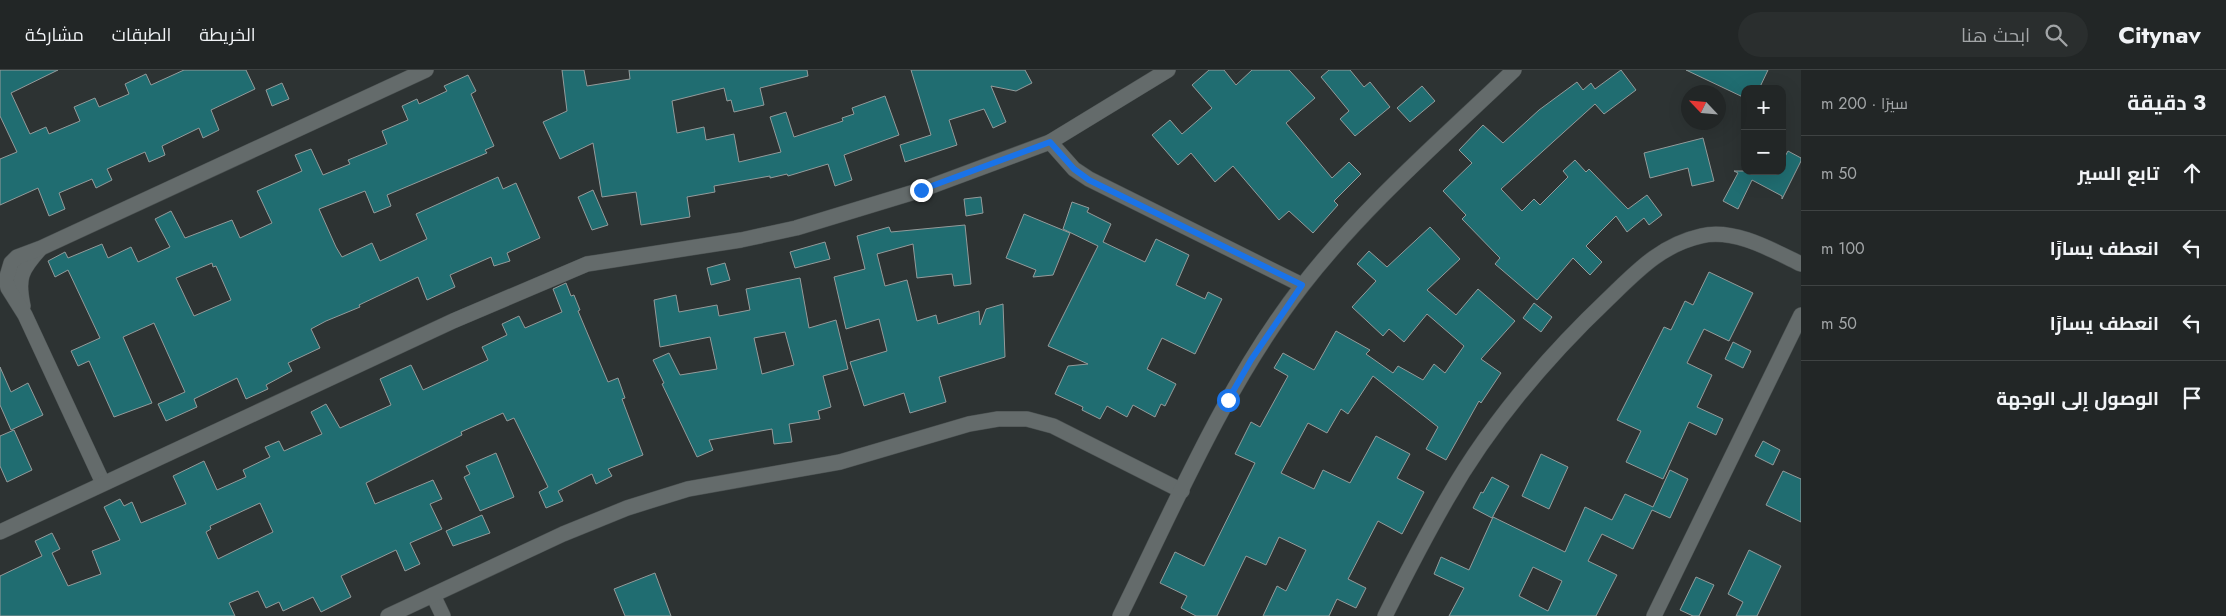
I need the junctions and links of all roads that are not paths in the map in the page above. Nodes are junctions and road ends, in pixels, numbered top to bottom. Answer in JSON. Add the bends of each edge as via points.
{"nodes":[{"id":1,"x":426,"y":70,"type":"edge"},
{"id":2,"x":1168,"y":70,"type":"edge"},
{"id":3,"x":1514,"y":70,"type":"edge"},
{"id":4,"x":1050,"y":142,"type":"junction"},
{"id":5,"x":1801,"y":264,"type":"edge"},
{"id":6,"x":1302,"y":285,"type":"junction"},
{"id":7,"x":1801,"y":315,"type":"edge"},
{"id":8,"x":103,"y":483,"type":"junction"},
{"id":9,"x":1182,"y":491,"type":"junction"},
{"id":10,"x":0,"y":532,"type":"edge"},
{"id":11,"x":433,"y":595,"type":"junction"},
{"id":12,"x":388,"y":616,"type":"edge"},
{"id":13,"x":443,"y":616,"type":"edge"},
{"id":14,"x":1120,"y":616,"type":"edge"},
{"id":15,"x":1385,"y":616,"type":"edge"},
{"id":16,"x":1654,"y":616,"type":"edge"}],
"edges":[{"from":1,"to":8,"type":"street","via":[[10,263],[8,288],[25,315]]},
{"from":2,"to":4,"type":"street"},
{"from":3,"to":6,"type":"street","via":[[1384,195]]},
{"from":4,"to":6,"type":"street","via":[[1067,163],[1089,180]]},
{"from":4,"to":8,"type":"street","via":[[921,190],[796,228],[742,240],[587,264],[454,321]]},
{"from":5,"to":15,"type":"street","via":[[1740,236],[1702,235],[1667,247],[1638,271],[1544,366],[1493,430],[1448,497]]},
{"from":6,"to":9,"type":"street","via":[[1251,360]]},
{"from":7,"to":16,"type":"street"},
{"from":8,"to":10,"type":"street"},
{"from":9,"to":11,"type":"street","via":[[1053,426],[1027,419],[998,419],[969,424],[840,462],[688,489],[626,508]]},
{"from":9,"to":14,"type":"street"},
{"from":11,"to":12,"type":"street"},
{"from":11,"to":13,"type":"street"}]}
